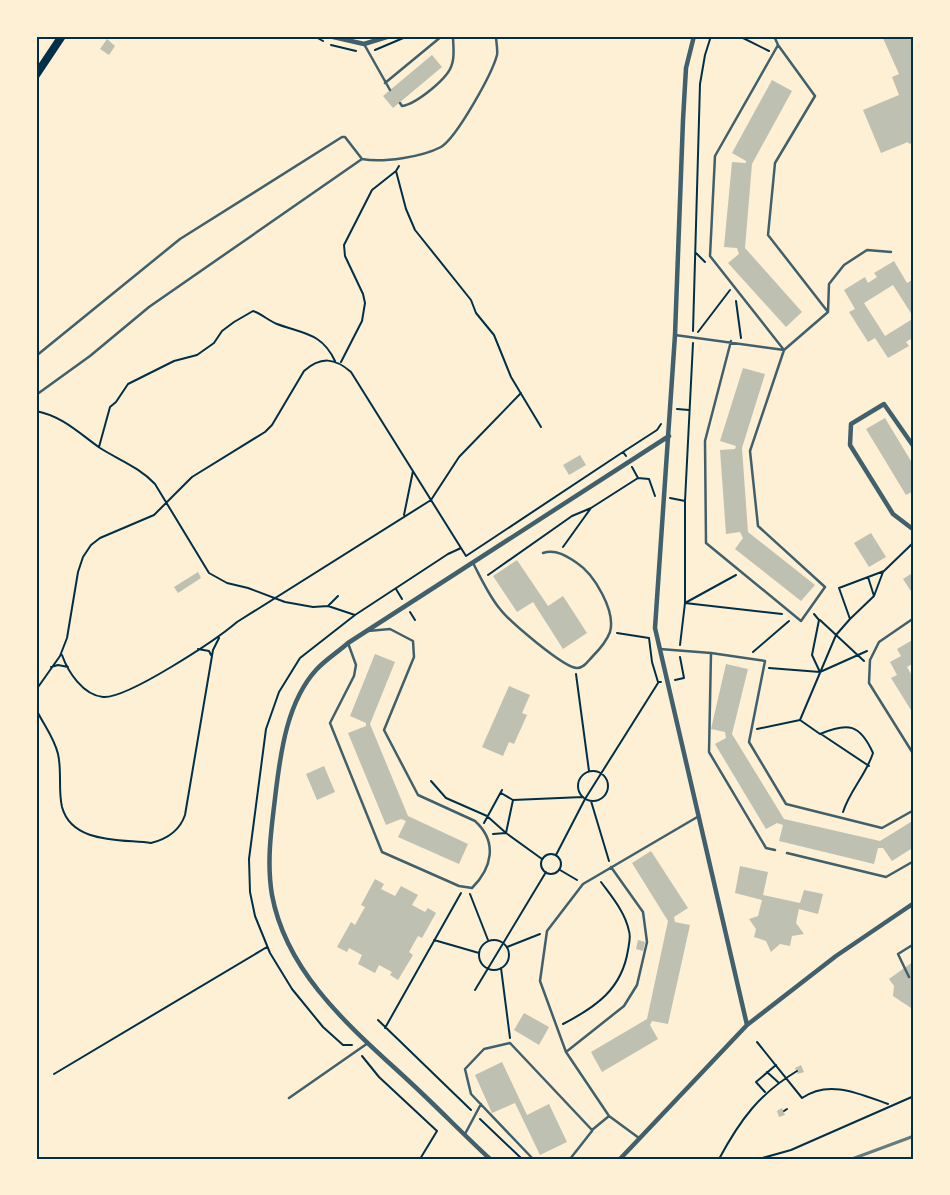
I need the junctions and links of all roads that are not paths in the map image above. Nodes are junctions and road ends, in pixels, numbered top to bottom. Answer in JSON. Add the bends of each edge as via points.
{"nodes":[{"id":1,"x":62,"y":36,"type":"edge"},
{"id":2,"x":329,"y":36,"type":"edge"},
{"id":3,"x":390,"y":36,"type":"edge"},
{"id":4,"x":442,"y":36,"type":"edge"},
{"id":5,"x":453,"y":36,"type":"edge"},
{"id":6,"x":496,"y":36,"type":"edge"},
{"id":7,"x":694,"y":36,"type":"edge"},
{"id":8,"x":774,"y":36,"type":"edge"},
{"id":9,"x":364,"y":44,"type":"junction"},
{"id":10,"x":778,"y":45,"type":"junction"},
{"id":11,"x":36,"y":75,"type":"edge"},
{"id":12,"x":384,"y":83,"type":"junction"},
{"id":13,"x":390,"y":90,"type":"dead end"},
{"id":14,"x":400,"y":102,"type":"dead end"},
{"id":15,"x":362,"y":159,"type":"junction"},
{"id":16,"x":891,"y":252,"type":"dead end"},
{"id":17,"x":828,"y":312,"type":"junction"},
{"id":18,"x":675,"y":336,"type":"junction"},
{"id":19,"x":731,"y":341,"type":"junction"},
{"id":20,"x":784,"y":350,"type":"junction"},
{"id":21,"x":36,"y":356,"type":"edge"},
{"id":22,"x":36,"y":395,"type":"edge"},
{"id":23,"x":669,"y":436,"type":"junction"},
{"id":24,"x":914,"y":447,"type":"edge"},
{"id":25,"x":914,"y":530,"type":"edge"},
{"id":26,"x":543,"y":553,"type":"dead end"},
{"id":27,"x":473,"y":563,"type":"junction"},
{"id":28,"x":914,"y":618,"type":"edge"},
{"id":29,"x":367,"y":631,"type":"junction"},
{"id":30,"x":348,"y":643,"type":"junction"},
{"id":31,"x":660,"y":649,"type":"junction"},
{"id":32,"x":711,"y":653,"type":"junction"},
{"id":33,"x":914,"y":754,"type":"edge"},
{"id":34,"x":914,"y":810,"type":"edge"},
{"id":35,"x":699,"y":816,"type":"junction"},
{"id":36,"x":775,"y":850,"type":"dead end"},
{"id":37,"x":787,"y":853,"type":"dead end"},
{"id":38,"x":914,"y":861,"type":"edge"},
{"id":39,"x":611,"y":867,"type":"junction"},
{"id":40,"x":914,"y":904,"type":"edge"},
{"id":41,"x":914,"y":944,"type":"edge"},
{"id":42,"x":909,"y":977,"type":"dead end"},
{"id":43,"x":747,"y":1024,"type":"junction"},
{"id":44,"x":368,"y":1043,"type":"junction"},
{"id":45,"x":566,"y":1052,"type":"junction"},
{"id":46,"x":288,"y":1098,"type":"dead end"},
{"id":47,"x":481,"y":1104,"type":"junction"},
{"id":48,"x":609,"y":1116,"type":"junction"},
{"id":49,"x":592,"y":1130,"type":"junction"},
{"id":50,"x":464,"y":1135,"type":"junction"},
{"id":51,"x":639,"y":1138,"type":"junction"},
{"id":52,"x":490,"y":1159,"type":"edge"},
{"id":53,"x":533,"y":1159,"type":"edge"},
{"id":54,"x":570,"y":1159,"type":"edge"},
{"id":55,"x":620,"y":1159,"type":"edge"}],
"edges":[{"from":1,"to":11,"type":"highway"},
{"from":2,"to":9,"type":"street"},
{"from":3,"to":9,"type":"street"},
{"from":4,"to":12,"type":"lane"},
{"from":5,"to":14,"type":"lane","via":[[453,62],[449,74],[410,105],[402,106]]},
{"from":6,"to":15,"type":"lane","via":[[497,53],[492,70],[457,131],[442,146],[404,158]]},
{"from":7,"to":18,"type":"street","via":[[686,68]]},
{"from":8,"to":10,"type":"lane"},
{"from":9,"to":12,"type":"lane"},
{"from":10,"to":17,"type":"lane","via":[[815,96],[775,163],[768,235]]},
{"from":10,"to":20,"type":"lane","via":[[715,156],[710,256]]},
{"from":12,"to":13,"type":"lane"},
{"from":15,"to":21,"type":"lane","via":[[342,137],[180,240]]},
{"from":15,"to":22,"type":"lane","via":[[149,307]]},
{"from":16,"to":17,"type":"lane","via":[[867,250],[844,265],[829,284]]},
{"from":17,"to":20,"type":"lane"},
{"from":18,"to":19,"type":"lane"},
{"from":18,"to":23,"type":"street"},
{"from":19,"to":20,"type":"lane"},
{"from":19,"to":20,"type":"lane","via":[[705,441],[706,543],[801,621],[825,587],[758,526],[750,452]]},
{"from":23,"to":27,"type":"street"},
{"from":23,"to":31,"type":"street","via":[[656,628]]},
{"from":24,"to":25,"type":"street","via":[[884,404],[851,424],[850,445],[893,514]]},
{"from":26,"to":27,"type":"lane","via":[[550,550],[559,553],[588,570],[610,614],[610,632],[582,667],[575,668],[552,656],[500,610]]},
{"from":27,"to":29,"type":"street"},
{"from":28,"to":33,"type":"lane","via":[[879,642],[870,666],[869,683]]},
{"from":29,"to":30,"type":"street"},
{"from":29,"to":30,"type":"lane","via":[[390,629],[413,642],[414,657],[384,730],[418,795],[481,827],[490,852],[485,874],[472,888],[382,852],[330,723],[354,676],[356,665]]},
{"from":30,"to":44,"type":"street","via":[[317,669],[294,705],[277,783],[268,865],[278,918],[298,962],[319,993]]},
{"from":31,"to":32,"type":"lane"},
{"from":31,"to":35,"type":"street"},
{"from":32,"to":34,"type":"lane","via":[[765,661],[749,742],[786,804],[882,828]]},
{"from":32,"to":36,"type":"lane","via":[[709,752],[766,848]]},
{"from":35,"to":39,"type":"lane"},
{"from":35,"to":43,"type":"street"},
{"from":37,"to":38,"type":"lane","via":[[886,877]]},
{"from":39,"to":45,"type":"lane","via":[[583,884],[547,931],[540,981]]},
{"from":39,"to":45,"type":"lane","via":[[643,912],[647,942],[637,985],[624,1006]]},
{"from":40,"to":43,"type":"street","via":[[836,956]]},
{"from":41,"to":42,"type":"lane","via":[[898,954]]},
{"from":43,"to":51,"type":"street"},
{"from":44,"to":46,"type":"lane"},
{"from":44,"to":50,"type":"street"},
{"from":45,"to":48,"type":"lane"},
{"from":47,"to":49,"type":"lane","via":[[471,1094],[465,1069],[484,1049],[510,1043]]},
{"from":47,"to":50,"type":"lane"},
{"from":47,"to":53,"type":"lane"},
{"from":48,"to":49,"type":"lane"},
{"from":48,"to":51,"type":"lane"},
{"from":49,"to":54,"type":"lane"},
{"from":50,"to":52,"type":"street"},
{"from":51,"to":55,"type":"street"}]}
